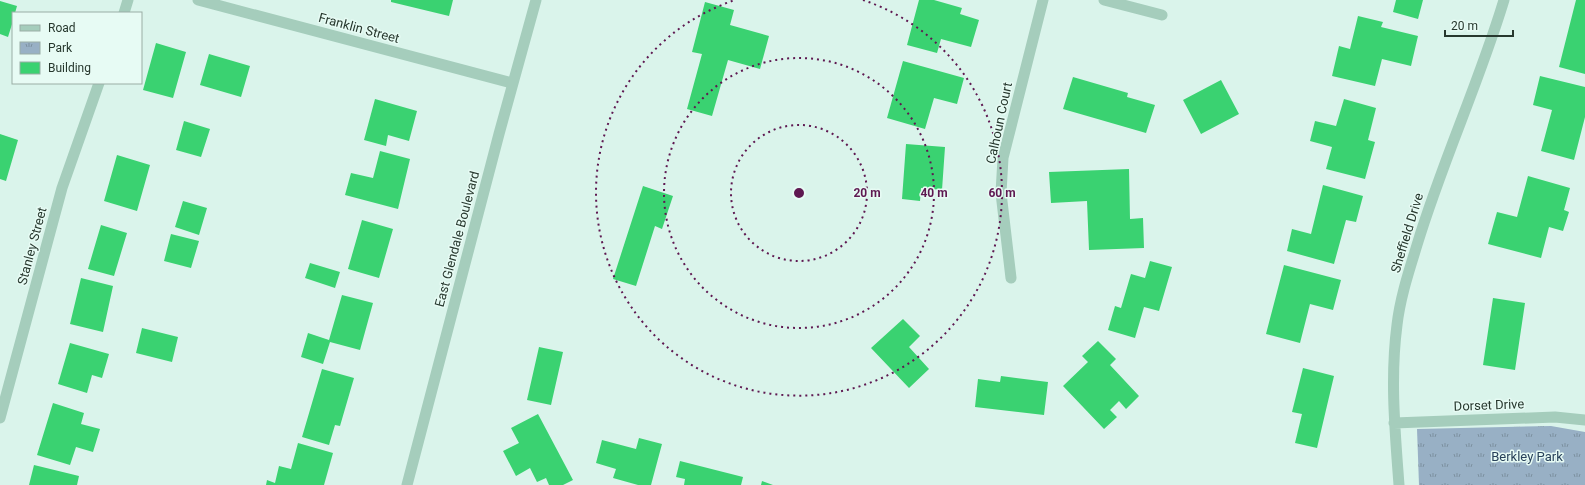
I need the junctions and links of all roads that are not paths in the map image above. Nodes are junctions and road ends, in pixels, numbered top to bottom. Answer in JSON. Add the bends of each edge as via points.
{"nodes":[{"id":1,"x":128,"y":0,"type":"edge"},
{"id":2,"x":198,"y":0,"type":"edge"},
{"id":3,"x":536,"y":0,"type":"edge"},
{"id":4,"x":1043,"y":0,"type":"edge"},
{"id":5,"x":1104,"y":0,"type":"edge"},
{"id":6,"x":1504,"y":0,"type":"edge"},
{"id":7,"x":124,"y":12,"type":"edge"},
{"id":8,"x":1162,"y":15,"type":"dead end"},
{"id":9,"x":512,"y":83,"type":"junction"},
{"id":10,"x":99,"y":84,"type":"edge"},
{"id":11,"x":1011,"y":278,"type":"dead end"},
{"id":12,"x":0,"y":418,"type":"edge"},
{"id":13,"x":1585,"y":420,"type":"edge"},
{"id":14,"x":1394,"y":423,"type":"junction"},
{"id":15,"x":407,"y":485,"type":"edge"},
{"id":16,"x":1399,"y":485,"type":"edge"}],
"edges":[{"from":1,"to":7,"type":"street"},
{"from":2,"to":9,"type":"street","name":"Franklin Street"},
{"from":3,"to":9,"type":"street","name":"East Glendale Boulevard"},
{"from":4,"to":11,"type":"street","name":"Calhoun Court","via":[[1003,158],[1001,193]]},
{"from":5,"to":8,"type":"street"},
{"from":6,"to":14,"type":"street","name":"Sheffield Drive","via":[[1493,37],[1440,176],[1408,274],[1397,323],[1393,374]]},
{"from":9,"to":15,"type":"street","name":"East Glendale Boulevard"},
{"from":10,"to":12,"type":"street","name":"Stanley Street","via":[[62,188]]},
{"from":13,"to":14,"type":"street","name":"Dorset Drive","via":[[1555,417]]},
{"from":14,"to":16,"type":"street","name":"Sheffield Drive"}]}
